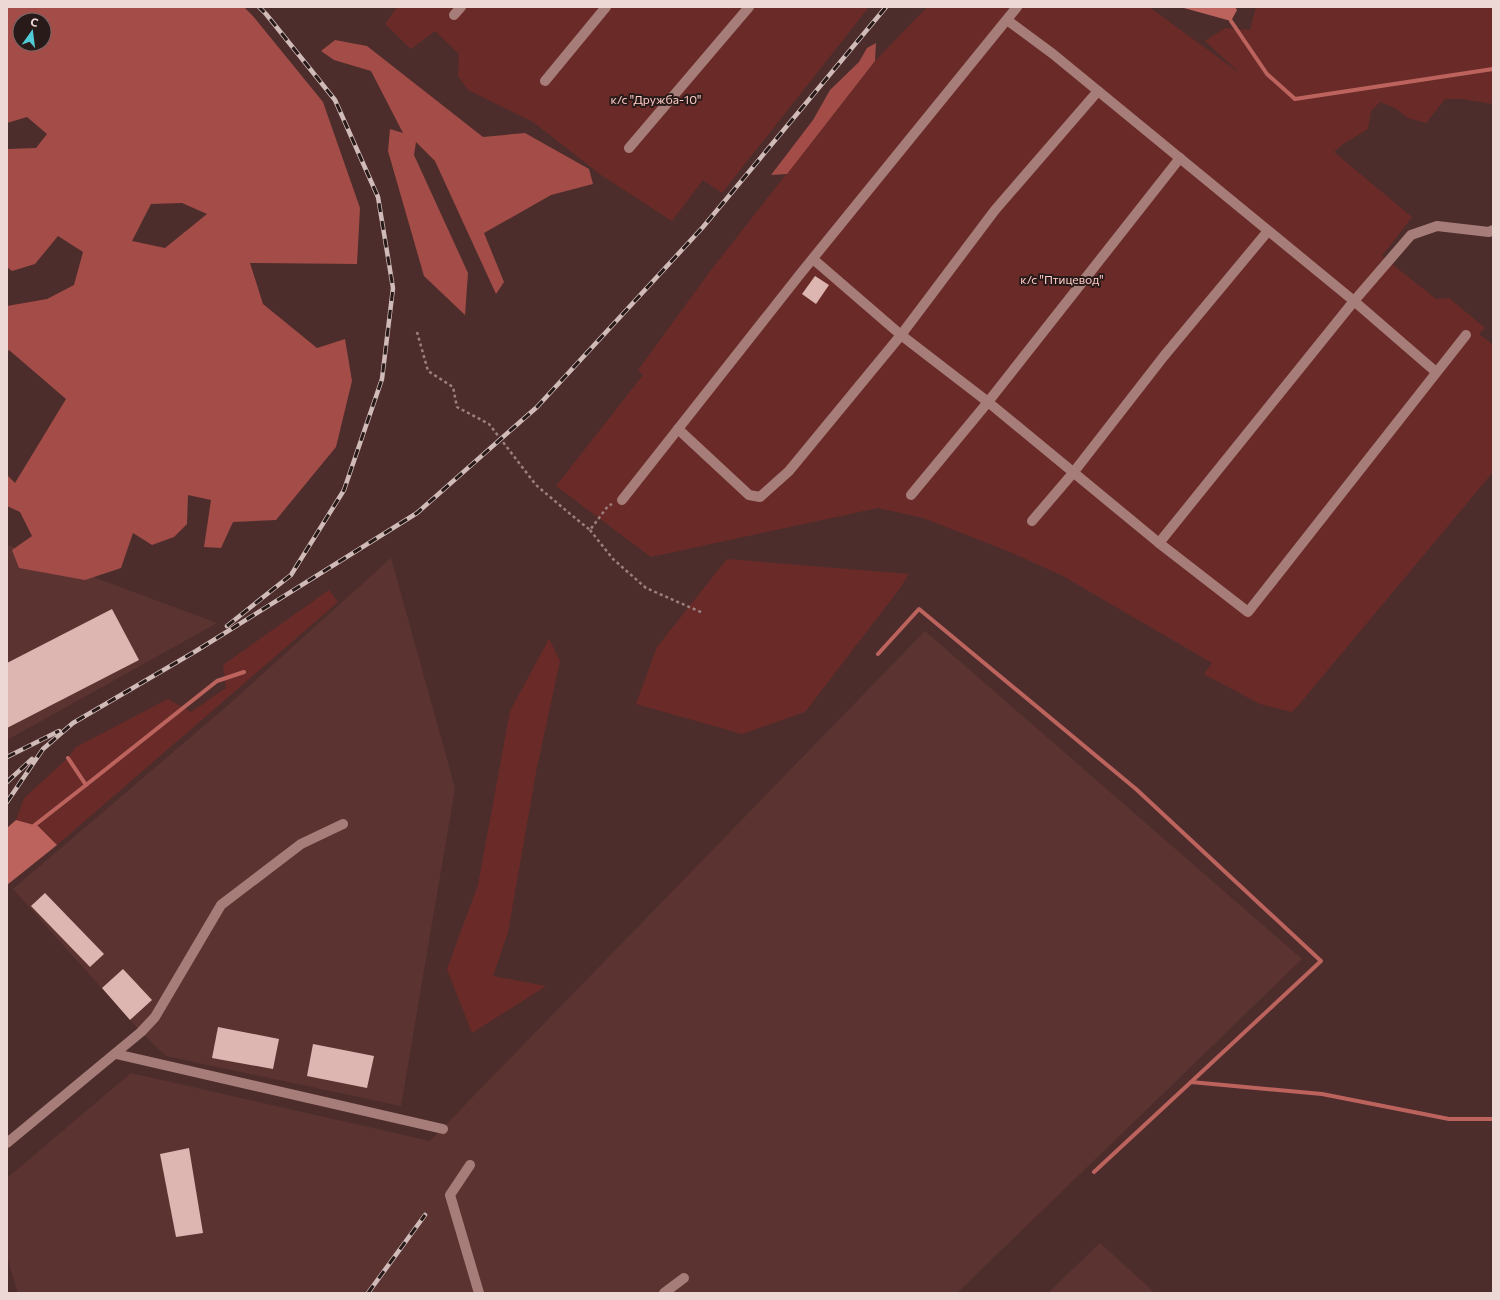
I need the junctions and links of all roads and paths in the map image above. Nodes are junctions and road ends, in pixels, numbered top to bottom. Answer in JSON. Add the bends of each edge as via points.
{"nodes":[{"id":1,"x":606,"y":7,"type":"edge"},
{"id":2,"x":749,"y":7,"type":"edge"},
{"id":3,"x":1017,"y":7,"type":"edge"},
{"id":4,"x":1007,"y":20,"type":"junction"},
{"id":5,"x":545,"y":81,"type":"dead end"},
{"id":6,"x":1098,"y":91,"type":"junction"},
{"id":7,"x":629,"y":148,"type":"dead end"},
{"id":8,"x":1180,"y":158,"type":"junction"},
{"id":9,"x":1268,"y":230,"type":"junction"},
{"id":10,"x":1493,"y":230,"type":"edge"},
{"id":11,"x":813,"y":258,"type":"junction"},
{"id":12,"x":1354,"y":301,"type":"junction"},
{"id":13,"x":417,"y":332,"type":"dead end"},
{"id":14,"x":901,"y":335,"type":"junction"},
{"id":15,"x":1466,"y":335,"type":"dead end"},
{"id":16,"x":1436,"y":372,"type":"junction"},
{"id":17,"x":988,"y":402,"type":"junction"},
{"id":18,"x":678,"y":429,"type":"junction"},
{"id":19,"x":1073,"y":473,"type":"junction"},
{"id":20,"x":911,"y":495,"type":"dead end"},
{"id":21,"x":622,"y":500,"type":"joint"},
{"id":22,"x":1032,"y":521,"type":"dead end"},
{"id":23,"x":590,"y":530,"type":"junction"},
{"id":24,"x":1159,"y":543,"type":"junction"},
{"id":25,"x":703,"y":613,"type":"dead end"},
{"id":26,"x":343,"y":824,"type":"dead end"},
{"id":27,"x":116,"y":1054,"type":"junction"},
{"id":28,"x":443,"y":1129,"type":"dead end"},
{"id":29,"x":7,"y":1144,"type":"edge"},
{"id":30,"x":470,"y":1165,"type":"dead end"},
{"id":31,"x":684,"y":1278,"type":"dead end"},
{"id":32,"x":479,"y":1293,"type":"edge"},
{"id":33,"x":664,"y":1293,"type":"edge"}],
"edges":[{"from":1,"to":5,"type":"street"},
{"from":2,"to":7,"type":"street"},
{"from":3,"to":4,"type":"street"},
{"from":4,"to":6,"type":"street"},
{"from":4,"to":11,"type":"street"},
{"from":6,"to":8,"type":"street"},
{"from":6,"to":14,"type":"street","via":[[995,210]]},
{"from":8,"to":9,"type":"street"},
{"from":8,"to":17,"type":"street"},
{"from":9,"to":12,"type":"street"},
{"from":9,"to":19,"type":"street","via":[[1164,356]]},
{"from":10,"to":12,"type":"street","via":[[1489,232],[1437,226],[1411,235]]},
{"from":11,"to":14,"type":"street"},
{"from":11,"to":18,"type":"street"},
{"from":12,"to":16,"type":"street"},
{"from":12,"to":24,"type":"street"},
{"from":13,"to":23,"type":"path","via":[[428,371],[453,387],[457,407],[489,424],[536,485]]},
{"from":14,"to":17,"type":"street"},
{"from":14,"to":18,"type":"street","via":[[788,471],[760,497],[750,495]]},
{"from":15,"to":16,"type":"street"},
{"from":16,"to":24,"type":"street","via":[[1248,612]]},
{"from":17,"to":19,"type":"street"},
{"from":17,"to":20,"type":"street"},
{"from":18,"to":21,"type":"street"},
{"from":19,"to":22,"type":"street"},
{"from":19,"to":24,"type":"street"},
{"from":21,"to":23,"type":"path","via":[[608,506]]},
{"from":23,"to":25,"type":"path","via":[[613,559],[646,588]]},
{"from":26,"to":27,"type":"street","via":[[301,844],[221,905],[155,1018]]},
{"from":27,"to":28,"type":"street"},
{"from":27,"to":29,"type":"street"},
{"from":30,"to":32,"type":"street","via":[[450,1195]]},
{"from":31,"to":33,"type":"street"}]}
